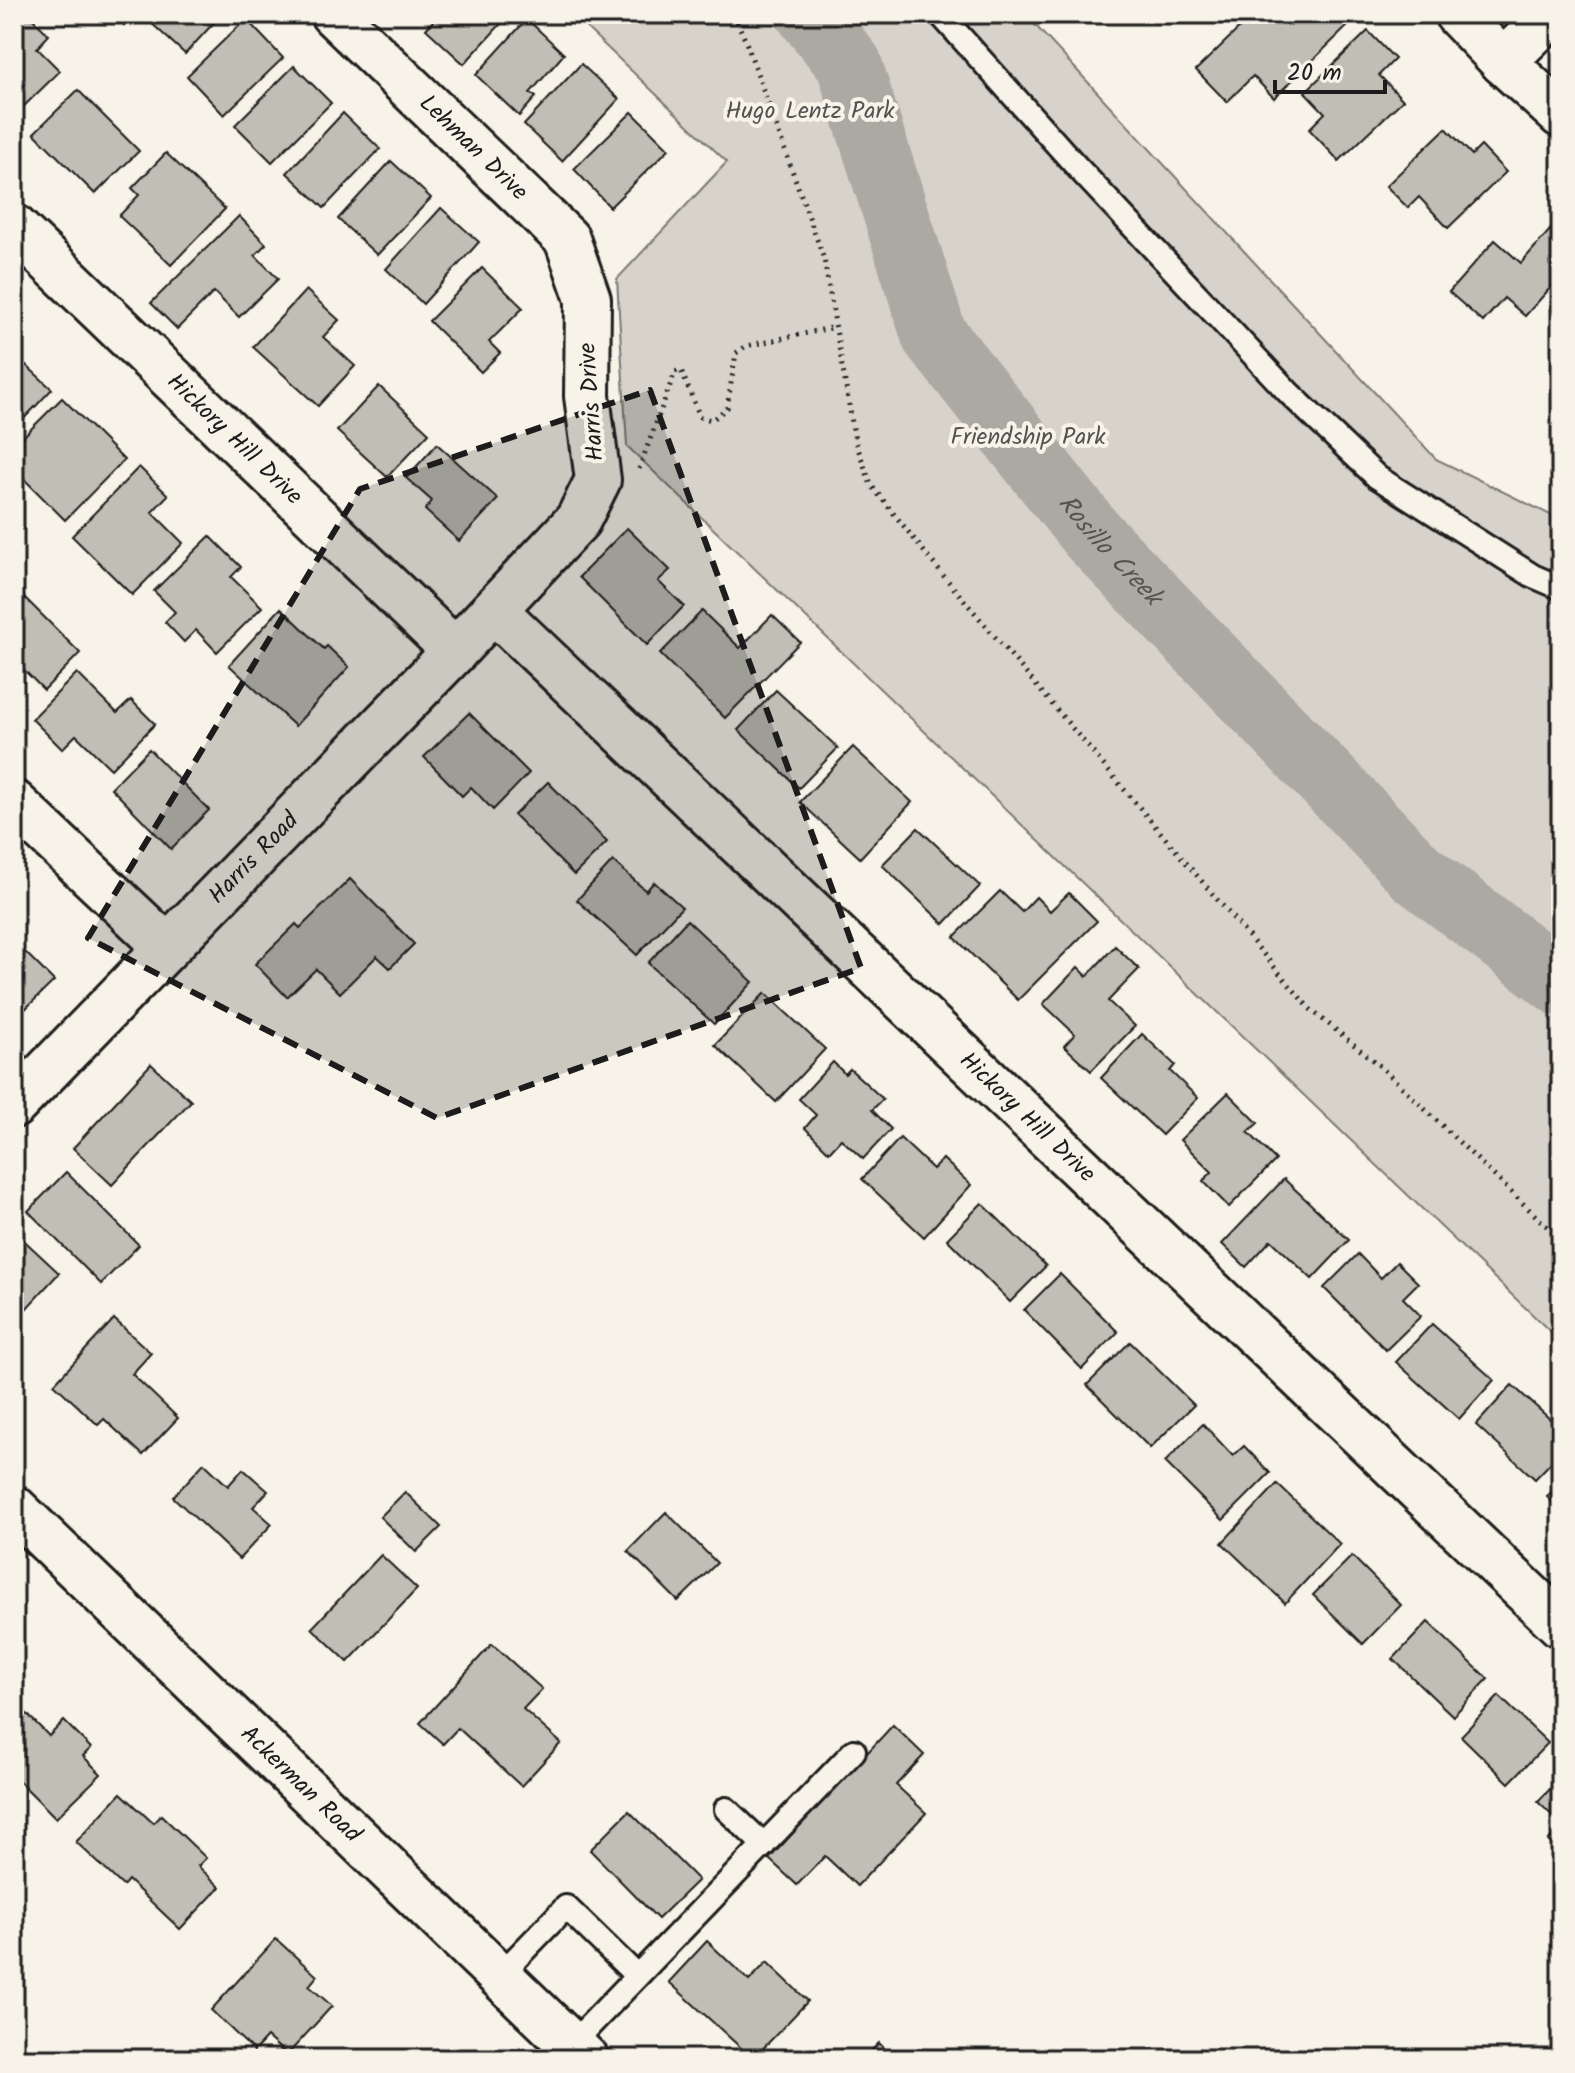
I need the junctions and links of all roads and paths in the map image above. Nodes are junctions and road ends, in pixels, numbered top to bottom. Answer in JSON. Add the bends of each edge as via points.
{"nodes":[{"id":1,"x":333,"y":14,"type":"edge"},
{"id":2,"x":734,"y":14,"type":"edge"},
{"id":3,"x":940,"y":14,"type":"edge"},
{"id":4,"x":1457,"y":14,"type":"edge"},
{"id":5,"x":1552,"y":14,"type":"edge"},
{"id":6,"x":1503,"y":62,"type":"junction"},
{"id":7,"x":1561,"y":115,"type":"edge"},
{"id":8,"x":14,"y":227,"type":"edge"},
{"id":9,"x":588,"y":299,"type":"joint"},
{"id":10,"x":836,"y":327,"type":"junction"},
{"id":11,"x":636,"y":476,"type":"dead end"},
{"id":12,"x":1561,"y":588,"type":"edge"},
{"id":13,"x":494,"y":610,"type":"junction"},
{"id":14,"x":455,"y":651,"type":"junction"},
{"id":15,"x":14,"y":803,"type":"edge"},
{"id":16,"x":166,"y":946,"type":"junction"},
{"id":17,"x":14,"y":1105,"type":"edge"},
{"id":18,"x":1561,"y":1240,"type":"edge"},
{"id":19,"x":14,"y":1508,"type":"edge"},
{"id":20,"x":1561,"y":1625,"type":"edge"},
{"id":21,"x":854,"y":1751,"type":"dead end"},
{"id":22,"x":726,"y":1809,"type":"dead end"},
{"id":23,"x":764,"y":1845,"type":"junction"},
{"id":24,"x":500,"y":1975,"type":"junction"},
{"id":25,"x":637,"y":1976,"type":"junction"},
{"id":26,"x":579,"y":2052,"type":"edge"}],
"edges":[{"from":1,"to":9,"type":"street","name":"Lehman Drive","via":[[567,239]]},
{"from":2,"to":10,"type":"path","via":[[824,259]]},
{"from":3,"to":12,"type":"lane","via":[[1290,394],[1377,477],[1533,576]]},
{"from":4,"to":6,"type":"street"},
{"from":5,"to":6,"type":"street"},
{"from":6,"to":7,"type":"street"},
{"from":8,"to":14,"type":"street","name":"Hickory Hill Drive"},
{"from":9,"to":13,"type":"street","name":"Harris Drive","via":[[587,396],[598,480],[578,520]]},
{"from":10,"to":11,"type":"path","via":[[746,346],[736,353],[727,408],[712,420],[700,417],[681,370],[675,372]]},
{"from":10,"to":18,"type":"path","via":[[855,440],[871,485],[888,507],[1309,1008],[1380,1066]]},
{"from":13,"to":14,"type":"street","name":"Harris Road"},
{"from":13,"to":20,"type":"street","name":"Hickory Hill Drive"},
{"from":14,"to":16,"type":"street","name":"Harris Road"},
{"from":15,"to":16,"type":"street"},
{"from":16,"to":17,"type":"street","name":"Harris Road"},
{"from":19,"to":24,"type":"street","name":"Ackerman Road"},
{"from":21,"to":23,"type":"lane"},
{"from":22,"to":23,"type":"lane"},
{"from":23,"to":25,"type":"lane"},
{"from":24,"to":25,"type":"lane","via":[[566,1907]]},
{"from":24,"to":26,"type":"street","name":"Ackerman Road"},
{"from":25,"to":26,"type":"lane"}]}
